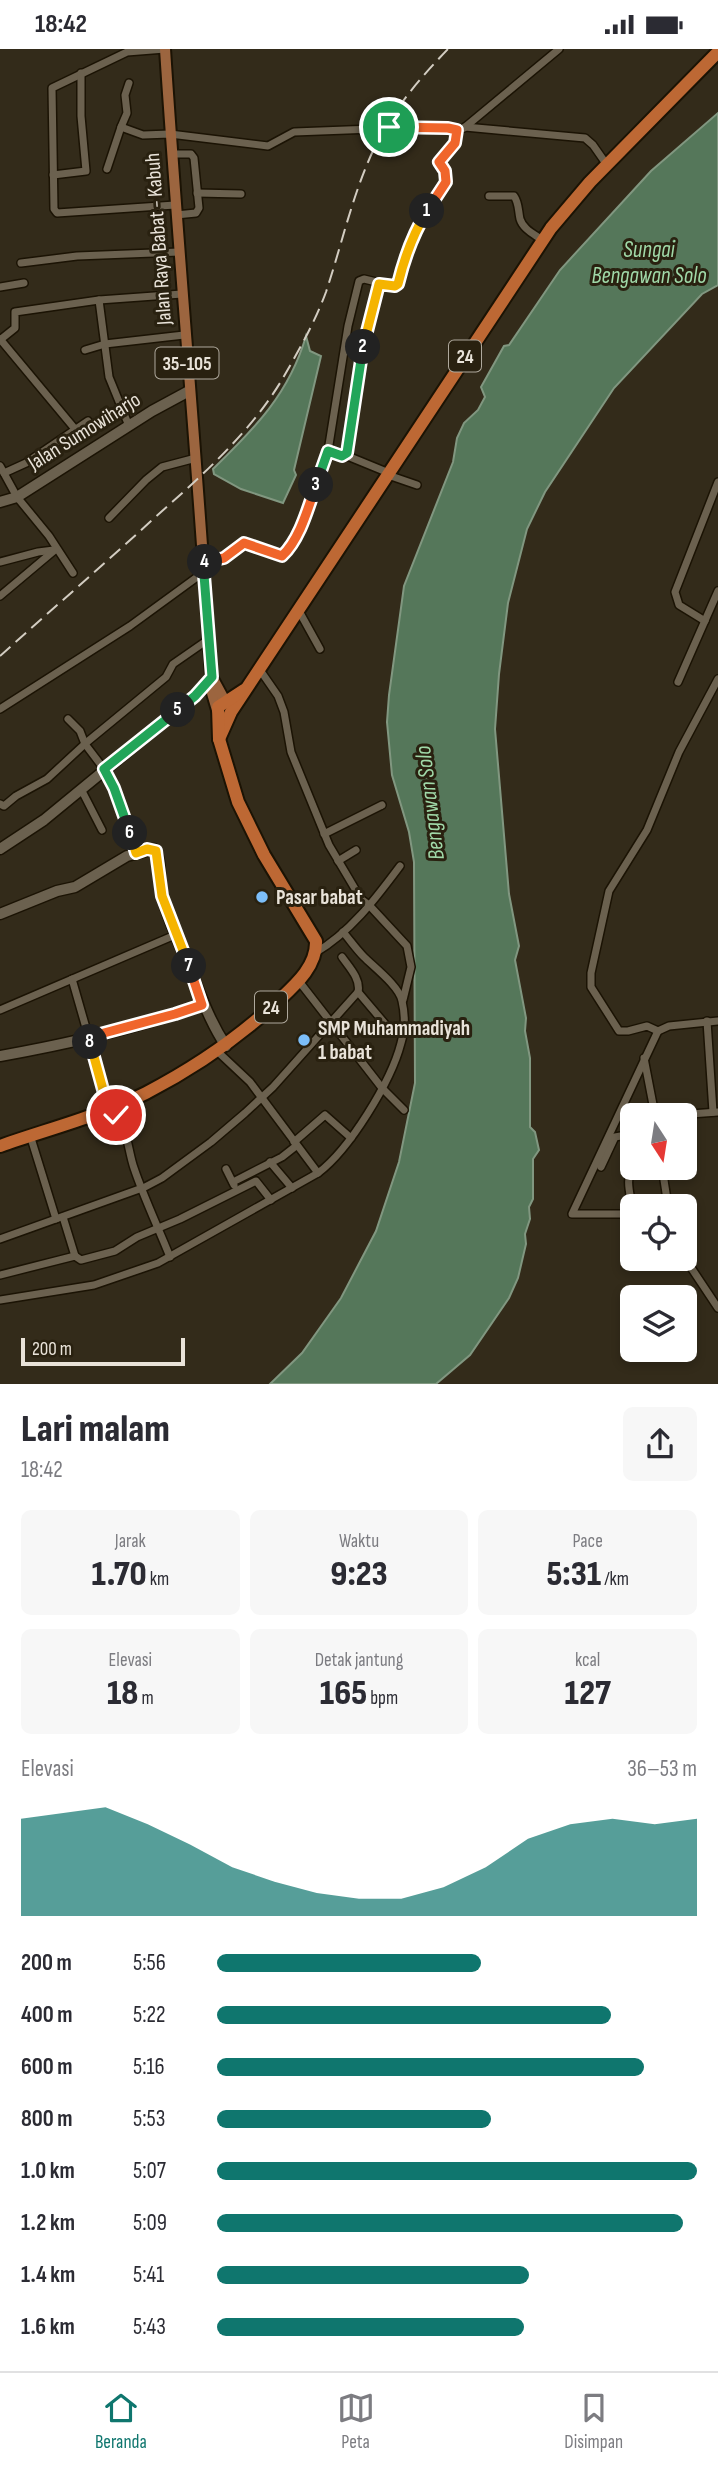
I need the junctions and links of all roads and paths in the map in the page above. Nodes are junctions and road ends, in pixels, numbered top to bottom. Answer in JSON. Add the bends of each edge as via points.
{"nodes":[{"id":1,"x":165,"y":49,"type":"edge"},
{"id":2,"x":559,"y":49,"type":"edge"},
{"id":3,"x":126,"y":50,"type":"edge"},
{"id":4,"x":718,"y":52,"type":"edge"},
{"id":5,"x":81,"y":72,"type":"junction"},
{"id":6,"x":129,"y":83,"type":"dead end"},
{"id":7,"x":121,"y":127,"type":"junction"},
{"id":8,"x":389,"y":127,"type":"dead end"},
{"id":9,"x":373,"y":129,"type":"dead end"},
{"id":10,"x":461,"y":129,"type":"junction"},
{"id":11,"x":170,"y":134,"type":"junction"},
{"id":12,"x":172,"y":154,"type":"junction"},
{"id":13,"x":607,"y":165,"type":"junction"},
{"id":14,"x":107,"y":169,"type":"dead end"},
{"id":15,"x":53,"y":175,"type":"junction"},
{"id":16,"x":197,"y":193,"type":"junction"},
{"id":17,"x":241,"y":194,"type":"dead end"},
{"id":18,"x":489,"y":196,"type":"dead end"},
{"id":19,"x":176,"y":210,"type":"junction"},
{"id":20,"x":542,"y":240,"type":"junction"},
{"id":21,"x":178,"y":252,"type":"junction"},
{"id":22,"x":21,"y":263,"type":"dead end"},
{"id":23,"x":24,"y":283,"type":"dead end"},
{"id":24,"x":379,"y":284,"type":"junction"},
{"id":25,"x":0,"y":287,"type":"edge"},
{"id":26,"x":182,"y":294,"type":"junction"},
{"id":27,"x":99,"y":300,"type":"junction"},
{"id":28,"x":184,"y":335,"type":"junction"},
{"id":29,"x":0,"y":339,"type":"edge"},
{"id":30,"x":106,"y":344,"type":"junction"},
{"id":31,"x":85,"y":350,"type":"dead end"},
{"id":32,"x":189,"y":391,"type":"junction"},
{"id":33,"x":88,"y":421,"type":"dead end"},
{"id":34,"x":129,"y":426,"type":"junction"},
{"id":35,"x":75,"y":429,"type":"junction"},
{"id":36,"x":328,"y":451,"type":"junction"},
{"id":37,"x":345,"y":455,"type":"junction"},
{"id":38,"x":196,"y":458,"type":"junction"},
{"id":39,"x":2,"y":470,"type":"edge"},
{"id":40,"x":388,"y":474,"type":"junction"},
{"id":41,"x":718,"y":482,"type":"edge"},
{"id":42,"x":417,"y":485,"type":"dead end"},
{"id":43,"x":17,"y":497,"type":"junction"},
{"id":44,"x":0,"y":502,"type":"edge"},
{"id":45,"x":109,"y":518,"type":"dead end"},
{"id":46,"x":55,"y":550,"type":"junction"},
{"id":47,"x":0,"y":562,"type":"edge"},
{"id":48,"x":204,"y":567,"type":"junction"},
{"id":49,"x":73,"y":573,"type":"dead end"},
{"id":50,"x":718,"y":591,"type":"edge"},
{"id":51,"x":0,"y":596,"type":"edge"},
{"id":52,"x":299,"y":611,"type":"junction"},
{"id":53,"x":705,"y":621,"type":"junction"},
{"id":54,"x":209,"y":639,"type":"junction"},
{"id":55,"x":320,"y":649,"type":"dead end"},
{"id":56,"x":260,"y":670,"type":"junction"},
{"id":57,"x":212,"y":677,"type":"junction"},
{"id":58,"x":718,"y":679,"type":"edge"},
{"id":59,"x":678,"y":682,"type":"dead end"},
{"id":60,"x":225,"y":708,"type":"junction"},
{"id":61,"x":0,"y":709,"type":"edge"},
{"id":62,"x":68,"y":719,"type":"dead end"},
{"id":63,"x":85,"y":744,"type":"junction"},
{"id":64,"x":104,"y":769,"type":"junction"},
{"id":65,"x":81,"y":789,"type":"junction"},
{"id":66,"x":0,"y":804,"type":"edge"},
{"id":67,"x":382,"y":805,"type":"dead end"},
{"id":68,"x":102,"y":830,"type":"dead end"},
{"id":69,"x":324,"y":834,"type":"junction"},
{"id":70,"x":0,"y":849,"type":"edge"},
{"id":71,"x":356,"y":850,"type":"dead end"},
{"id":72,"x":136,"y":853,"type":"junction"},
{"id":73,"x":338,"y":862,"type":"junction"},
{"id":74,"x":400,"y":866,"type":"dead end"},
{"id":75,"x":369,"y":905,"type":"junction"},
{"id":76,"x":0,"y":914,"type":"edge"},
{"id":77,"x":343,"y":932,"type":"junction"},
{"id":78,"x":175,"y":935,"type":"junction"},
{"id":79,"x":315,"y":953,"type":"junction"},
{"id":80,"x":342,"y":957,"type":"dead end"},
{"id":81,"x":72,"y":979,"type":"junction"},
{"id":82,"x":298,"y":979,"type":"junction"},
{"id":83,"x":358,"y":992,"type":"junction"},
{"id":84,"x":402,"y":1000,"type":"junction"},
{"id":85,"x":202,"y":1005,"type":"junction"},
{"id":86,"x":0,"y":1010,"type":"edge"},
{"id":87,"x":707,"y":1021,"type":"junction"},
{"id":88,"x":718,"y":1021,"type":"edge"},
{"id":89,"x":332,"y":1023,"type":"junction"},
{"id":90,"x":386,"y":1025,"type":"dead end"},
{"id":91,"x":657,"y":1031,"type":"junction"},
{"id":92,"x":89,"y":1037,"type":"junction"},
{"id":93,"x":221,"y":1049,"type":"junction"},
{"id":94,"x":0,"y":1056,"type":"edge"},
{"id":95,"x":644,"y":1058,"type":"junction"},
{"id":96,"x":382,"y":1088,"type":"junction"},
{"id":97,"x":262,"y":1098,"type":"junction"},
{"id":98,"x":652,"y":1103,"type":"edge"},
{"id":99,"x":108,"y":1108,"type":"junction"},
{"id":100,"x":404,"y":1110,"type":"dead end"},
{"id":101,"x":715,"y":1112,"type":"edge"},
{"id":102,"x":697,"y":1113,"type":"edge"},
{"id":103,"x":30,"y":1135,"type":"junction"},
{"id":104,"x":620,"y":1136,"type":"edge"},
{"id":105,"x":351,"y":1138,"type":"junction"},
{"id":106,"x":295,"y":1144,"type":"junction"},
{"id":107,"x":0,"y":1146,"type":"edge"},
{"id":108,"x":271,"y":1162,"type":"junction"},
{"id":109,"x":601,"y":1167,"type":"dead end"},
{"id":110,"x":257,"y":1168,"type":"junction"},
{"id":111,"x":226,"y":1169,"type":"dead end"},
{"id":112,"x":318,"y":1173,"type":"junction"},
{"id":113,"x":256,"y":1181,"type":"junction"},
{"id":114,"x":233,"y":1182,"type":"junction"},
{"id":115,"x":142,"y":1188,"type":"junction"},
{"id":116,"x":292,"y":1188,"type":"junction"},
{"id":117,"x":238,"y":1192,"type":"junction"},
{"id":118,"x":271,"y":1200,"type":"junction"},
{"id":119,"x":620,"y":1214,"type":"edge"},
{"id":120,"x":60,"y":1218,"type":"junction"},
{"id":121,"x":159,"y":1229,"type":"junction"},
{"id":122,"x":0,"y":1240,"type":"edge"},
{"id":123,"x":75,"y":1256,"type":"junction"},
{"id":124,"x":170,"y":1257,"type":"junction"},
{"id":125,"x":693,"y":1271,"type":"edge"},
{"id":126,"x":0,"y":1275,"type":"edge"},
{"id":127,"x":0,"y":1300,"type":"edge"},
{"id":128,"x":718,"y":1308,"type":"edge"}],
"edges":[{"from":1,"to":3,"type":"street"},
{"from":1,"to":11,"type":"main road","name":"Jalan Raya Babat - Kabuh","number":"35-105"},
{"from":2,"to":10,"type":"street"},
{"from":3,"to":5,"type":"street"},
{"from":4,"to":13,"type":"highway","number":"24"},
{"from":5,"to":15,"type":"street","via":[[52,88]]},
{"from":5,"to":15,"type":"street","via":[[86,171]]},
{"from":6,"to":7,"type":"street"},
{"from":7,"to":11,"type":"street","via":[[143,135]]},
{"from":7,"to":14,"type":"street"},
{"from":8,"to":10,"type":"street"},
{"from":9,"to":11,"type":"street","via":[[294,132],[268,146]]},
{"from":10,"to":13,"type":"street","via":[[584,138]]},
{"from":10,"to":24,"type":"street","via":[[439,162],[446,182],[419,225],[398,284]]},
{"from":11,"to":12,"type":"main road","name":"Jalan Raya Babat - Kabuh","number":"35-105"},
{"from":12,"to":16,"type":"street","via":[[192,154]]},
{"from":12,"to":19,"type":"main road","name":"Jalan Raya Babat - Kabuh","number":"35-105"},
{"from":13,"to":20,"type":"highway","number":"24"},
{"from":15,"to":19,"type":"street","via":[[57,213]]},
{"from":16,"to":17,"type":"street"},
{"from":16,"to":19,"type":"street","via":[[198,212]]},
{"from":18,"to":20,"type":"street","via":[[514,196],[523,226]]},
{"from":19,"to":21,"type":"main road","name":"Jalan Raya Babat - Kabuh","number":"35-105"},
{"from":20,"to":40,"type":"highway","number":"24"},
{"from":21,"to":22,"type":"street"},
{"from":21,"to":26,"type":"main road","name":"Jalan Raya Babat - Kabuh","number":"35-105"},
{"from":23,"to":25,"type":"street"},
{"from":24,"to":36,"type":"street","via":[[359,281]]},
{"from":24,"to":37,"type":"street"},
{"from":26,"to":27,"type":"street"},
{"from":26,"to":28,"type":"main road","name":"Jalan Raya Babat - Kabuh","number":"35-105"},
{"from":27,"to":29,"type":"street","via":[[15,312],[15,328]]},
{"from":27,"to":30,"type":"street"},
{"from":28,"to":30,"type":"street"},
{"from":28,"to":32,"type":"main road","name":"Jalan Raya Babat - Kabuh","number":"35-105"},
{"from":29,"to":35,"type":"street"},
{"from":30,"to":31,"type":"street"},
{"from":30,"to":34,"type":"street","via":[[109,377]]},
{"from":32,"to":34,"type":"street","name":"Jalan Sumowiharjo"},
{"from":32,"to":38,"type":"main road","name":"Jalan Raya Babat - Kabuh","number":"35-105"},
{"from":33,"to":35,"type":"street"},
{"from":34,"to":43,"type":"street","name":"Jalan Sumowiharjo"},
{"from":35,"to":39,"type":"street","via":[[26,463]]},
{"from":36,"to":37,"type":"street"},
{"from":36,"to":48,"type":"street","via":[[303,522],[282,556],[244,543]]},
{"from":37,"to":40,"type":"street"},
{"from":38,"to":45,"type":"street","via":[[162,467]]},
{"from":38,"to":48,"type":"main road","name":"Jalan Raya Babat - Kabuh","number":"35-105"},
{"from":39,"to":43,"type":"street"},
{"from":40,"to":42,"type":"street"},
{"from":40,"to":52,"type":"highway","number":"24"},
{"from":41,"to":53,"type":"street","via":[[676,591],[679,605]]},
{"from":43,"to":44,"type":"street","name":"Jalan Sumowiharjo"},
{"from":43,"to":46,"type":"street"},
{"from":46,"to":47,"type":"street"},
{"from":46,"to":49,"type":"street"},
{"from":46,"to":51,"type":"street"},
{"from":48,"to":54,"type":"main road","name":"Jalan Raya Babat - Kabuh","number":"35-105"},
{"from":48,"to":61,"type":"street","via":[[130,626]]},
{"from":50,"to":53,"type":"street"},
{"from":52,"to":55,"type":"street"},
{"from":52,"to":56,"type":"highway","number":"24"},
{"from":53,"to":59,"type":"street"},
{"from":54,"to":57,"type":"main road","name":"Jalan Raya Babat - Kabuh","number":"35-105"},
{"from":54,"to":63,"type":"street","via":[[173,664],[166,677]]},
{"from":56,"to":60,"type":"highway","number":"24"},
{"from":56,"to":69,"type":"street","via":[[278,696],[290,752]]},
{"from":57,"to":60,"type":"main road","number":"35-105","via":[[212,693]]},
{"from":57,"to":64,"type":"street"},
{"from":58,"to":91,"type":"street","via":[[684,740],[647,830],[609,891],[591,973],[591,987],[619,1031],[647,1026]]},
{"from":60,"to":79,"type":"highway","via":[[219,739],[238,802],[316,941]]},
{"from":62,"to":63,"type":"street"},
{"from":63,"to":64,"type":"street"},
{"from":63,"to":66,"type":"street","via":[[47,779],[4,806]]},
{"from":64,"to":65,"type":"street"},
{"from":64,"to":72,"type":"street"},
{"from":65,"to":68,"type":"street"},
{"from":65,"to":70,"type":"street"},
{"from":67,"to":69,"type":"street"},
{"from":69,"to":73,"type":"street"},
{"from":71,"to":73,"type":"street"},
{"from":72,"to":76,"type":"street","via":[[84,883]]},
{"from":72,"to":78,"type":"street","via":[[156,851],[162,896]]},
{"from":73,"to":75,"type":"street","via":[[360,899]]},
{"from":74,"to":75,"type":"street"},
{"from":75,"to":77,"type":"street"},
{"from":75,"to":84,"type":"street","via":[[407,946],[411,967]]},
{"from":77,"to":79,"type":"street"},
{"from":77,"to":84,"type":"street"},
{"from":78,"to":81,"type":"street"},
{"from":78,"to":85,"type":"street"},
{"from":79,"to":82,"type":"highway","number":"24","via":[[312,964]]},
{"from":80,"to":83,"type":"street","via":[[354,974]]},
{"from":81,"to":86,"type":"street"},
{"from":81,"to":92,"type":"street"},
{"from":82,"to":89,"type":"street"},
{"from":82,"to":93,"type":"highway","number":"24"},
{"from":83,"to":89,"type":"street"},
{"from":83,"to":90,"type":"street"},
{"from":84,"to":96,"type":"street","via":[[402,1043]]},
{"from":85,"to":92,"type":"street"},
{"from":85,"to":93,"type":"street"},
{"from":87,"to":88,"type":"street"},
{"from":87,"to":91,"type":"street","via":[[669,1025]]},
{"from":87,"to":101,"type":"street"},
{"from":89,"to":96,"type":"street"},
{"from":89,"to":97,"type":"street"},
{"from":91,"to":95,"type":"street"},
{"from":92,"to":94,"type":"street"},
{"from":92,"to":99,"type":"street"},
{"from":93,"to":97,"type":"street"},
{"from":93,"to":99,"type":"highway","number":"24","via":[[144,1094]]},
{"from":95,"to":98,"type":"street"},
{"from":95,"to":119,"type":"street","via":[[572,1214]]},
{"from":96,"to":100,"type":"street"},
{"from":96,"to":105,"type":"street"},
{"from":97,"to":106,"type":"street"},
{"from":97,"to":115,"type":"street","via":[[211,1142]]},
{"from":99,"to":103,"type":"highway","number":"24"},
{"from":99,"to":115,"type":"street","via":[[121,1125]]},
{"from":101,"to":102,"type":"street"},
{"from":103,"to":107,"type":"highway","number":"24"},
{"from":103,"to":120,"type":"street"},
{"from":104,"to":109,"type":"street","via":[[615,1137]]},
{"from":105,"to":106,"type":"street","via":[[325,1115]]},
{"from":105,"to":112,"type":"street"},
{"from":106,"to":108,"type":"street"},
{"from":106,"to":112,"type":"street"},
{"from":108,"to":110,"type":"street"},
{"from":108,"to":116,"type":"street"},
{"from":110,"to":113,"type":"street"},
{"from":110,"to":114,"type":"street"},
{"from":111,"to":114,"type":"street"},
{"from":112,"to":116,"type":"street"},
{"from":113,"to":117,"type":"street"},
{"from":113,"to":118,"type":"street"},
{"from":114,"to":117,"type":"street"},
{"from":115,"to":120,"type":"street"},
{"from":115,"to":121,"type":"street"},
{"from":116,"to":118,"type":"street"},
{"from":117,"to":121,"type":"street"},
{"from":118,"to":124,"type":"street"},
{"from":120,"to":122,"type":"street"},
{"from":120,"to":123,"type":"street"},
{"from":121,"to":123,"type":"street","via":[[115,1251],[81,1260]]},
{"from":121,"to":124,"type":"street"},
{"from":123,"to":126,"type":"street"},
{"from":124,"to":127,"type":"street","via":[[93,1285]]},
{"from":125,"to":128,"type":"street"}]}
